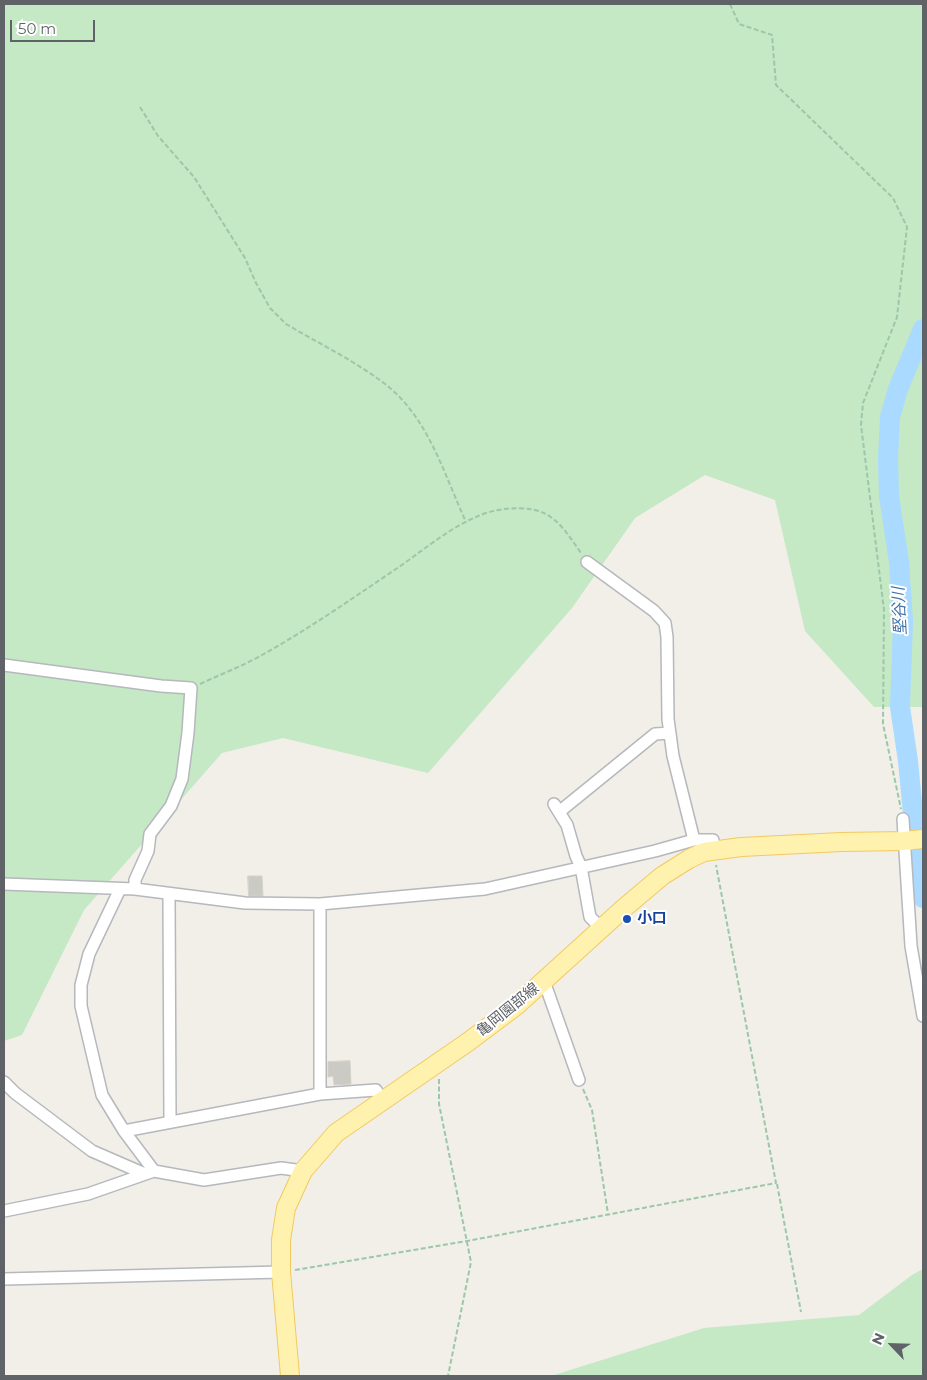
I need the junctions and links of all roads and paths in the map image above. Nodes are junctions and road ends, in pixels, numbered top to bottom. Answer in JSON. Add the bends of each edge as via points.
{"nodes":[{"id":1,"x":730,"y":4,"type":"edge"},
{"id":2,"x":140,"y":107,"type":"dead end"},
{"id":3,"x":466,"y":522,"type":"junction"},
{"id":4,"x":587,"y":562,"type":"joint"},
{"id":5,"x":4,"y":665,"type":"edge"},
{"id":6,"x":191,"y":688,"type":"junction"},
{"id":7,"x":670,"y":733,"type":"junction"},
{"id":8,"x":903,"y":819,"type":"joint"},
{"id":9,"x":923,"y":839,"type":"edge"},
{"id":10,"x":694,"y":840,"type":"junction"},
{"id":11,"x":904,"y":842,"type":"junction"},
{"id":12,"x":713,"y":850,"type":"junction"},
{"id":13,"x":582,"y":867,"type":"junction"},
{"id":14,"x":4,"y":884,"type":"edge"},
{"id":15,"x":120,"y":889,"type":"junction"},
{"id":16,"x":135,"y":889,"type":"junction"},
{"id":17,"x":170,"y":894,"type":"junction"},
{"id":18,"x":320,"y":904,"type":"junction"},
{"id":19,"x":602,"y":929,"type":"junction"},
{"id":20,"x":544,"y":981,"type":"junction"},
{"id":21,"x":923,"y":1016,"type":"edge"},
{"id":22,"x":431,"y":1068,"type":"junction"},
{"id":23,"x":580,"y":1080,"type":"joint"},
{"id":24,"x":4,"y":1082,"type":"edge"},
{"id":25,"x":320,"y":1094,"type":"junction"},
{"id":26,"x":383,"y":1100,"type":"junction"},
{"id":27,"x":170,"y":1122,"type":"junction"},
{"id":28,"x":124,"y":1131,"type":"junction"},
{"id":29,"x":303,"y":1170,"type":"junction"},
{"id":30,"x":149,"y":1173,"type":"junction"},
{"id":31,"x":776,"y":1183,"type":"junction"},
{"id":32,"x":4,"y":1211,"type":"edge"},
{"id":33,"x":608,"y":1215,"type":"junction"},
{"id":34,"x":467,"y":1241,"type":"junction"},
{"id":35,"x":282,"y":1272,"type":"junction"},
{"id":36,"x":4,"y":1279,"type":"edge"},
{"id":37,"x":801,"y":1312,"type":"dead end"},
{"id":38,"x":290,"y":1376,"type":"edge"},
{"id":39,"x":448,"y":1376,"type":"edge"}],
"edges":[{"from":1,"to":8,"type":"path","via":[[739,24],[772,35],[776,84],[893,198],[908,227],[897,318],[863,403],[861,425],[884,610],[883,724]]},
{"from":2,"to":3,"type":"path","via":[[158,136],[194,177],[230,232],[270,308],[278,317],[375,377],[390,388],[414,415],[427,434]]},
{"from":3,"to":4,"type":"path","via":[[492,511],[535,510],[561,525]]},
{"from":3,"to":6,"type":"path","via":[[261,656]]},
{"from":4,"to":7,"type":"street","via":[[654,611],[665,623]]},
{"from":5,"to":6,"type":"street"},
{"from":6,"to":16,"type":"street","via":[[182,780],[171,806],[150,834],[148,851],[135,880]]},
{"from":7,"to":10,"type":"street"},
{"from":7,"to":13,"type":"street","via":[[655,734],[556,808],[567,825]]},
{"from":8,"to":11,"type":"street"},
{"from":9,"to":11,"type":"main road","name":"亀岡園部線"},
{"from":10,"to":12,"type":"street","via":[[713,840]]},
{"from":10,"to":13,"type":"street"},
{"from":11,"to":12,"type":"main road","name":"亀岡園部線","via":[[841,842]]},
{"from":11,"to":21,"type":"street","via":[[910,946]]},
{"from":12,"to":19,"type":"main road","name":"亀岡園部線","via":[[689,859],[662,876]]},
{"from":12,"to":31,"type":"path"},
{"from":13,"to":18,"type":"street","via":[[485,889]]},
{"from":13,"to":19,"type":"street","via":[[590,917]]},
{"from":14,"to":15,"type":"street"},
{"from":15,"to":16,"type":"street"},
{"from":15,"to":28,"type":"street","via":[[89,954],[81,985],[81,1006],[102,1095]]},
{"from":16,"to":17,"type":"street"},
{"from":17,"to":18,"type":"street","via":[[245,903]]},
{"from":17,"to":27,"type":"street"},
{"from":18,"to":25,"type":"street"},
{"from":19,"to":20,"type":"main road","name":"亀岡園部線"},
{"from":20,"to":22,"type":"main road","name":"亀岡園部線","via":[[516,1006]]},
{"from":20,"to":23,"type":"street"},
{"from":22,"to":26,"type":"main road","name":"亀岡園部線"},
{"from":22,"to":34,"type":"path","via":[[439,1079],[439,1104]]},
{"from":23,"to":33,"type":"path","via":[[592,1110]]},
{"from":24,"to":30,"type":"street","via":[[92,1151]]},
{"from":25,"to":26,"type":"street","via":[[376,1090]]},
{"from":25,"to":27,"type":"street"},
{"from":26,"to":29,"type":"main road","name":"亀岡園部線","via":[[336,1133]]},
{"from":27,"to":28,"type":"street"},
{"from":28,"to":30,"type":"street"},
{"from":29,"to":30,"type":"street","via":[[281,1168],[204,1180]]},
{"from":29,"to":35,"type":"main road","name":"亀岡園部線","via":[[286,1208],[281,1240]]},
{"from":30,"to":32,"type":"street","via":[[88,1194]]},
{"from":31,"to":33,"type":"path"},
{"from":31,"to":37,"type":"path"},
{"from":33,"to":34,"type":"path"},
{"from":34,"to":35,"type":"path"},
{"from":34,"to":39,"type":"path","via":[[471,1262]]},
{"from":35,"to":36,"type":"street"},
{"from":35,"to":38,"type":"main road","name":"亀岡園部線"}]}
